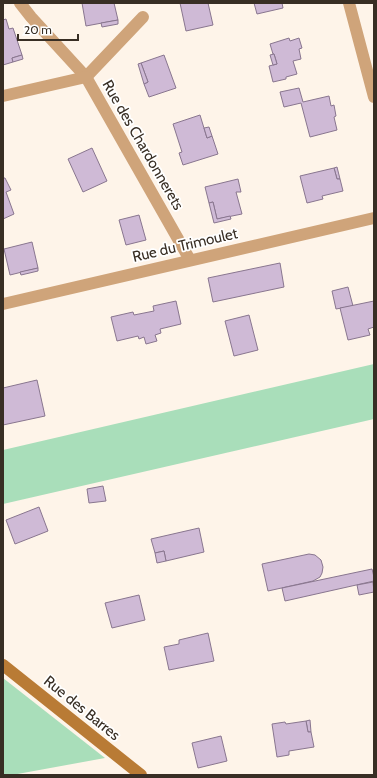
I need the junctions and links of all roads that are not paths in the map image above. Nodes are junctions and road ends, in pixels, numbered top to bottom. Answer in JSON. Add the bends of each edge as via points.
{"nodes":[{"id":1,"x":20,"y":3,"type":"edge"},
{"id":2,"x":349,"y":3,"type":"edge"},
{"id":3,"x":143,"y":16,"type":"dead end"},
{"id":4,"x":86,"y":77,"type":"junction"},
{"id":5,"x":3,"y":96,"type":"edge"},
{"id":6,"x":374,"y":97,"type":"edge"},
{"id":7,"x":374,"y":218,"type":"edge"},
{"id":8,"x":190,"y":260,"type":"junction"},
{"id":9,"x":3,"y":304,"type":"edge"},
{"id":10,"x":3,"y":665,"type":"edge"},
{"id":11,"x":141,"y":775,"type":"edge"}],
"edges":[{"from":1,"to":4,"type":"street"},
{"from":2,"to":6,"type":"street"},
{"from":3,"to":4,"type":"street","name":"Rue des Chardonnerets"},
{"from":4,"to":5,"type":"street"},
{"from":4,"to":8,"type":"street","name":"Rue des Chardonnerets"},
{"from":7,"to":8,"type":"street","name":"Rue du Trimoulet"},
{"from":8,"to":9,"type":"street","name":"Rue du Trimoulet"},
{"from":10,"to":11,"type":"street","name":"Rue des Barres"}]}
